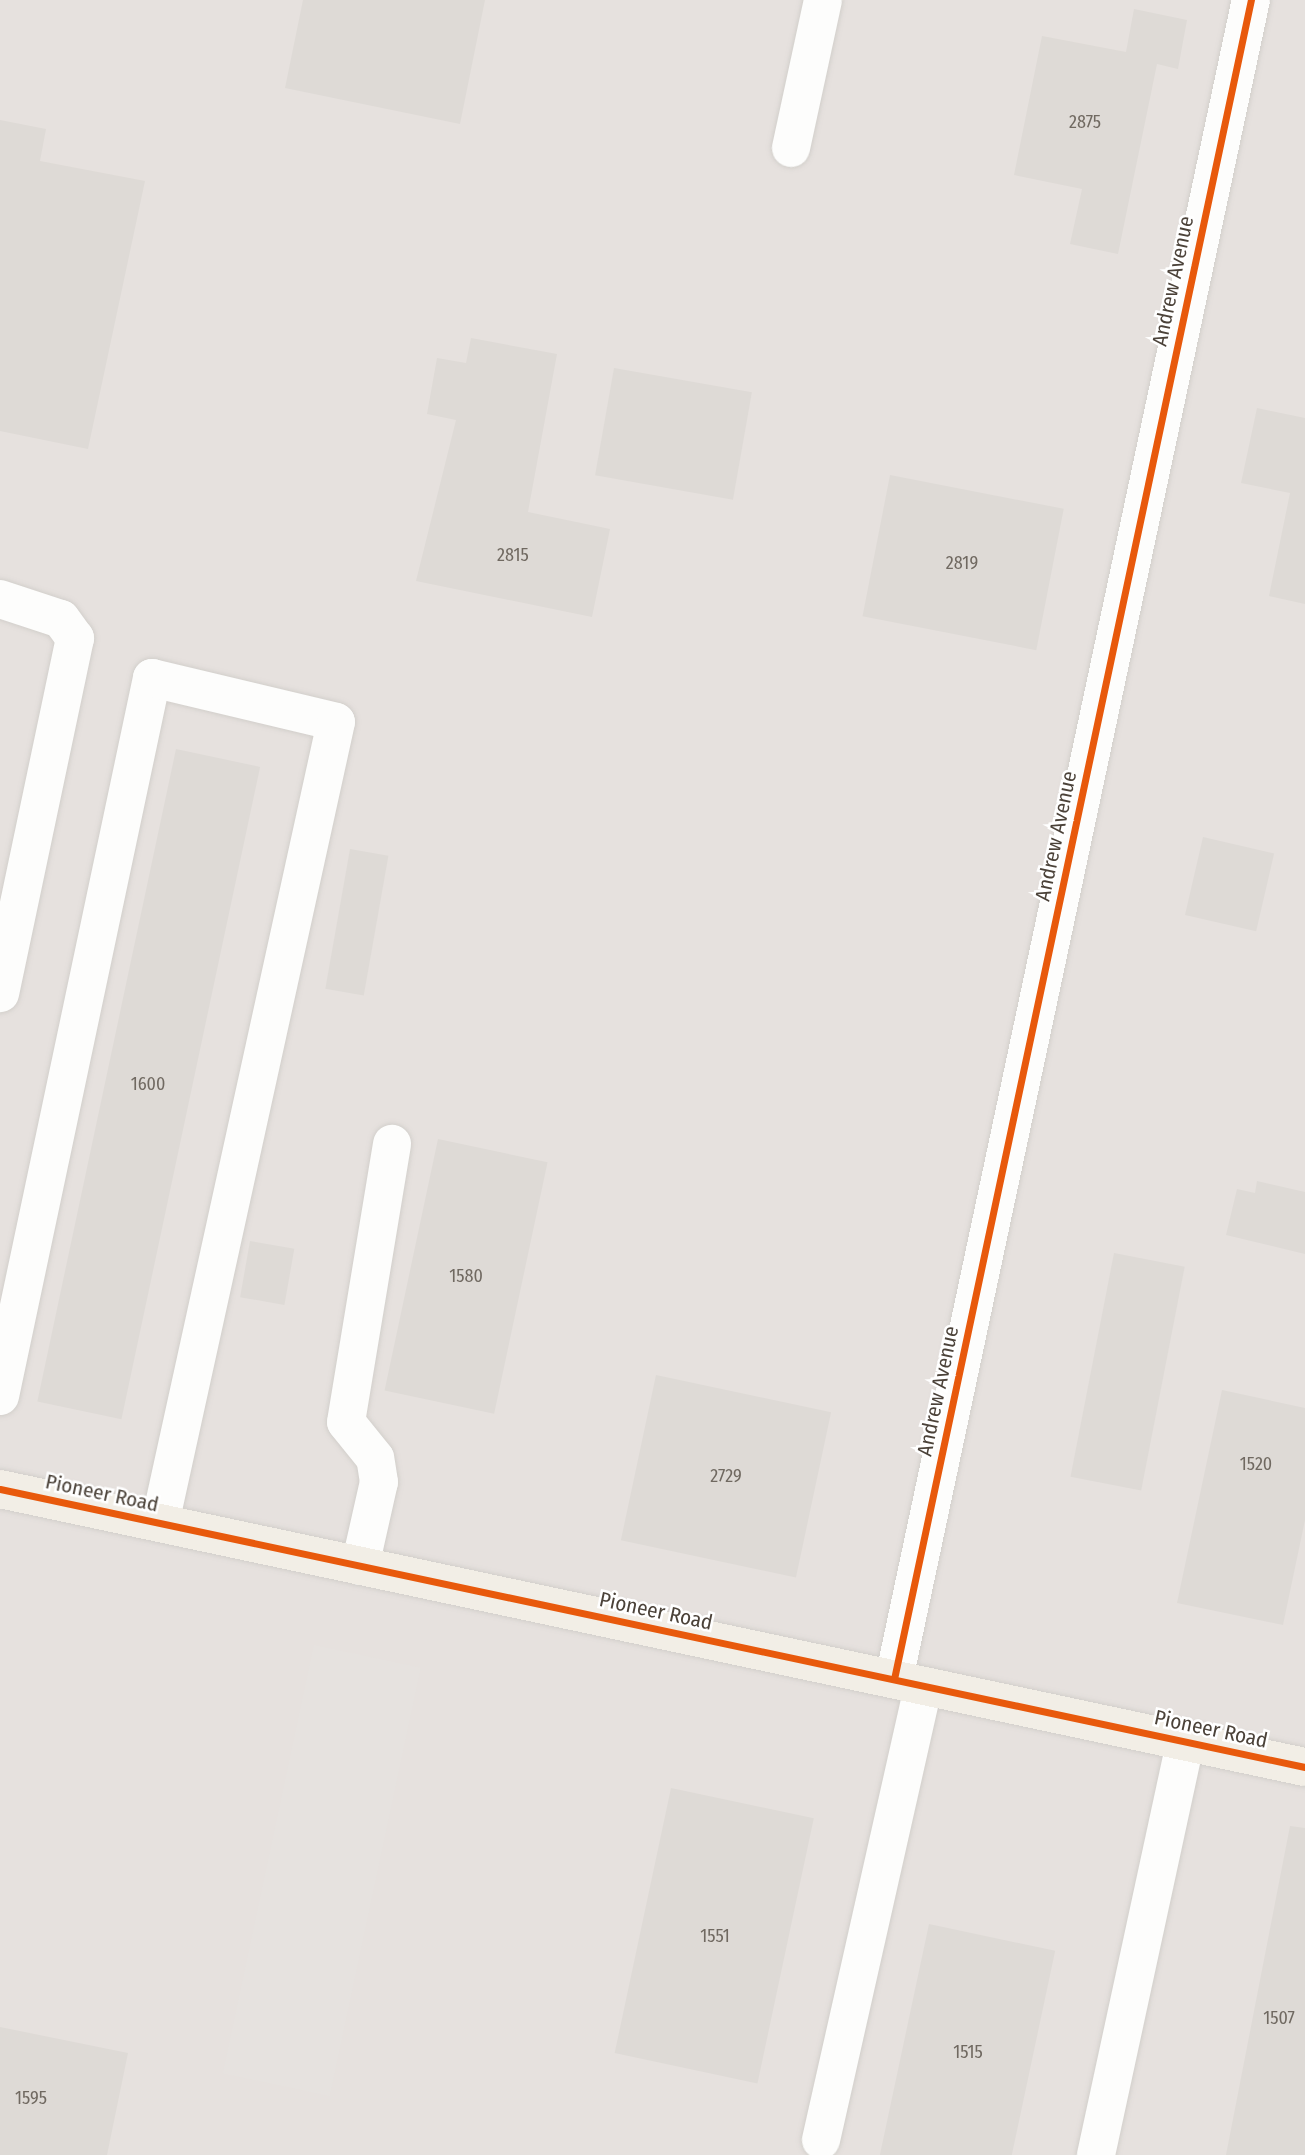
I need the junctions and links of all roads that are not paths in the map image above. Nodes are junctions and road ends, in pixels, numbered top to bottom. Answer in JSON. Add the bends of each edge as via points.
{"nodes":[{"id":1,"x":823,"y":0,"type":"edge"},
{"id":2,"x":1251,"y":0,"type":"edge"},
{"id":3,"x":791,"y":148,"type":"dead end"},
{"id":4,"x":0,"y":599,"type":"edge"},
{"id":5,"x":0,"y":993,"type":"edge"},
{"id":6,"x":392,"y":1144,"type":"dead end"},
{"id":7,"x":0,"y":1396,"type":"edge"},
{"id":8,"x":0,"y":1489,"type":"edge"},
{"id":9,"x":160,"y":1523,"type":"junction"},
{"id":10,"x":360,"y":1566,"type":"junction"},
{"id":11,"x":909,"y":1683,"type":"junction"},
{"id":12,"x":1185,"y":1742,"type":"junction"},
{"id":13,"x":1305,"y":1767,"type":"edge"},
{"id":14,"x":821,"y":2140,"type":"dead end"},
{"id":15,"x":1096,"y":2155,"type":"edge"}],
"edges":[{"from":1,"to":3,"type":"street"},
{"from":2,"to":11,"type":"street","name":"Andrew Avenue"},
{"from":4,"to":5,"type":"street","via":[[61,619],[75,638]]},
{"from":6,"to":10,"type":"street","via":[[346,1422],[374,1458],[379,1482]]},
{"from":7,"to":9,"type":"street","via":[[152,678],[336,722]]},
{"from":8,"to":9,"type":"main road","name":"Pioneer Road"},
{"from":9,"to":10,"type":"main road","name":"Pioneer Road"},
{"from":10,"to":11,"type":"main road","name":"Pioneer Road"},
{"from":11,"to":12,"type":"main road","name":"Pioneer Road"},
{"from":11,"to":14,"type":"street","name":"Andrew Avenue"},
{"from":12,"to":13,"type":"main road","name":"Pioneer Road"},
{"from":12,"to":15,"type":"street"}]}
